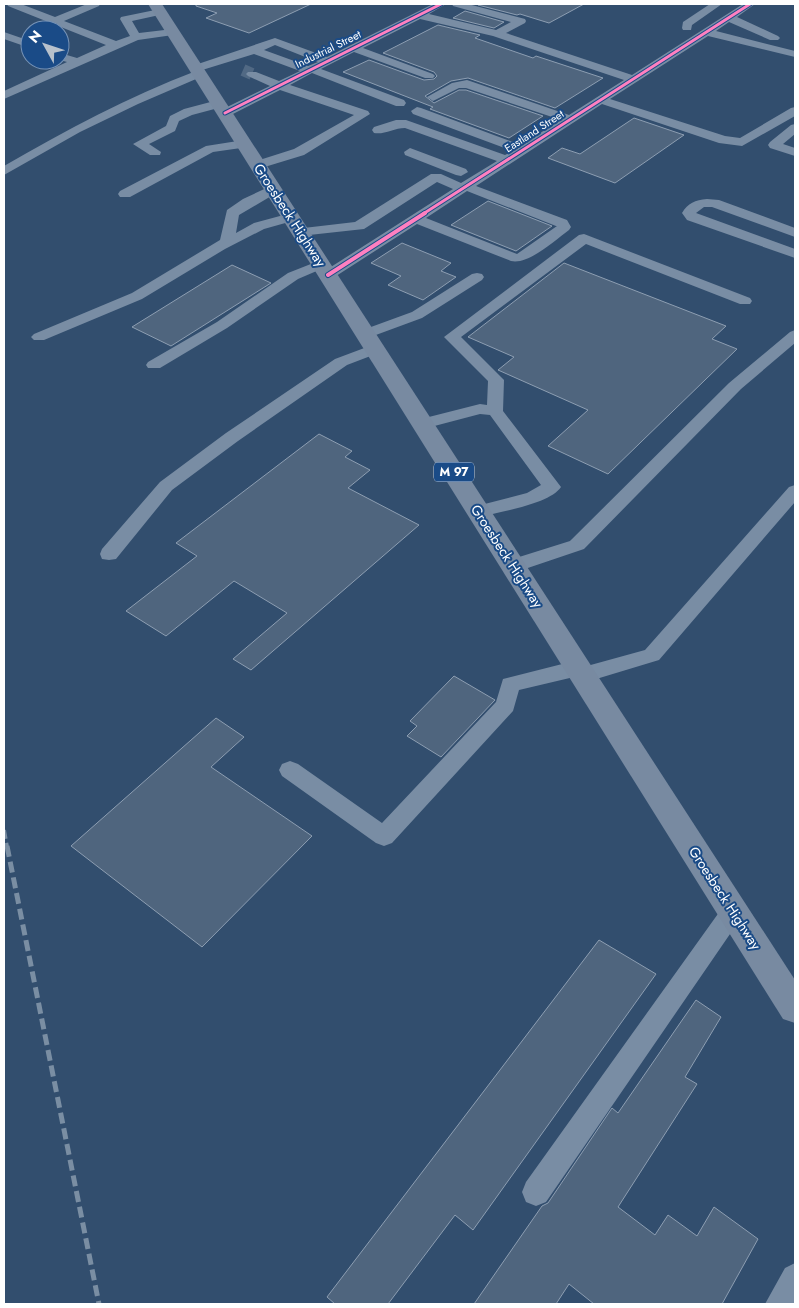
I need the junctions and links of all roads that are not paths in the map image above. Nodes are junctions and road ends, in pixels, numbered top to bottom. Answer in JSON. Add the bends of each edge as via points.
{"nodes":[{"id":1,"x":12,"y":4,"type":"edge"},
{"id":2,"x":95,"y":4,"type":"edge"},
{"id":3,"x":441,"y":4,"type":"edge"},
{"id":4,"x":457,"y":4,"type":"edge"},
{"id":5,"x":718,"y":4,"type":"edge"},
{"id":6,"x":731,"y":4,"type":"edge"},
{"id":7,"x":747,"y":6,"type":"edge"},
{"id":8,"x":158,"y":8,"type":"edge"},
{"id":9,"x":419,"y":15,"type":"junction"},
{"id":10,"x":729,"y":18,"type":"junction"},
{"id":11,"x":52,"y":20,"type":"edge"},
{"id":12,"x":57,"y":20,"type":"edge"},
{"id":13,"x":70,"y":27,"type":"edge"},
{"id":14,"x":173,"y":32,"type":"junction"},
{"id":15,"x":706,"y":32,"type":"junction"},
{"id":16,"x":497,"y":34,"type":"junction"},
{"id":17,"x":4,"y":35,"type":"edge"},
{"id":18,"x":136,"y":37,"type":"junction"},
{"id":19,"x":20,"y":41,"type":"edge"},
{"id":20,"x":795,"y":44,"type":"edge"},
{"id":21,"x":115,"y":45,"type":"junction"},
{"id":22,"x":352,"y":48,"type":"junction"},
{"id":23,"x":254,"y":50,"type":"junction"},
{"id":24,"x":657,"y":51,"type":"dead end"},
{"id":25,"x":795,"y":54,"type":"edge"},
{"id":26,"x":671,"y":55,"type":"junction"},
{"id":27,"x":70,"y":60,"type":"edge"},
{"id":28,"x":222,"y":60,"type":"junction"},
{"id":29,"x":327,"y":61,"type":"junction"},
{"id":30,"x":77,"y":62,"type":"junction"},
{"id":31,"x":236,"y":67,"type":"tunnel mouth"},
{"id":32,"x":310,"y":69,"type":"junction"},
{"id":33,"x":198,"y":71,"type":"junction"},
{"id":34,"x":252,"y":74,"type":"tunnel mouth"},
{"id":35,"x":429,"y":76,"type":"dead end"},
{"id":36,"x":634,"y":79,"type":"junction"},
{"id":37,"x":278,"y":85,"type":"junction"},
{"id":38,"x":4,"y":95,"type":"edge"},
{"id":39,"x":433,"y":97,"type":"dead end"},
{"id":40,"x":600,"y":100,"type":"junction"},
{"id":41,"x":400,"y":103,"type":"dead end"},
{"id":42,"x":222,"y":108,"type":"junction"},
{"id":43,"x":417,"y":111,"type":"dead end"},
{"id":44,"x":795,"y":111,"type":"edge"},
{"id":45,"x":570,"y":119,"type":"junction"},
{"id":46,"x":795,"y":128,"type":"edge"},
{"id":47,"x":378,"y":130,"type":"dead end"},
{"id":48,"x":244,"y":144,"type":"junction"},
{"id":49,"x":522,"y":150,"type":"junction"},
{"id":50,"x":155,"y":152,"type":"dead end"},
{"id":51,"x":410,"y":152,"type":"dead end"},
{"id":52,"x":795,"y":152,"type":"edge"},
{"id":53,"x":506,"y":160,"type":"junction"},
{"id":54,"x":258,"y":166,"type":"junction"},
{"id":55,"x":4,"y":171,"type":"edge"},
{"id":56,"x":477,"y":178,"type":"junction"},
{"id":57,"x":464,"y":187,"type":"junction"},
{"id":58,"x":273,"y":189,"type":"junction"},
{"id":59,"x":125,"y":194,"type":"dead end"},
{"id":60,"x":414,"y":218,"type":"junction"},
{"id":61,"x":296,"y":224,"type":"junction"},
{"id":62,"x":795,"y":233,"type":"edge"},
{"id":63,"x":227,"y":242,"type":"junction"},
{"id":64,"x":795,"y":254,"type":"edge"},
{"id":65,"x":324,"y":269,"type":"junction"},
{"id":66,"x":477,"y":277,"type":"dead end"},
{"id":67,"x":745,"y":301,"type":"dead end"},
{"id":68,"x":795,"y":334,"type":"edge"},
{"id":69,"x":39,"y":337,"type":"dead end"},
{"id":70,"x":370,"y":342,"type":"junction"},
{"id":71,"x":154,"y":365,"type":"dead end"},
{"id":72,"x":495,"y":411,"type":"junction"},
{"id":73,"x":423,"y":424,"type":"junction"},
{"id":74,"x":795,"y":491,"type":"edge"},
{"id":75,"x":479,"y":511,"type":"junction"},
{"id":76,"x":109,"y":554,"type":"dead end"},
{"id":77,"x":513,"y":566,"type":"junction"},
{"id":78,"x":581,"y":671,"type":"junction"},
{"id":79,"x":290,"y":770,"type":"dead end"},
{"id":80,"x":733,"y":911,"type":"junction"},
{"id":81,"x":791,"y":993,"type":"edge"},
{"id":82,"x":536,"y":1192,"type":"dead end"},
{"id":83,"x":795,"y":1278,"type":"edge"},
{"id":84,"x":780,"y":1304,"type":"edge"}],
"edges":[{"from":1,"to":11,"type":"street"},
{"from":2,"to":12,"type":"street"},
{"from":3,"to":9,"type":"street","name":"Industrial Street"},
{"from":4,"to":16,"type":"street","via":[[521,21]]},
{"from":5,"to":15,"type":"street","via":[[688,24],[684,31]]},
{"from":6,"to":7,"type":"street"},
{"from":7,"to":10,"type":"street","name":"Eastland Street"},
{"from":8,"to":14,"type":"main road","name":"Groesbeck Highway","number":"M 97"},
{"from":8,"to":18,"type":"street","via":[[126,19]]},
{"from":9,"to":16,"type":"street"},
{"from":9,"to":22,"type":"street","name":"Industrial Street"},
{"from":10,"to":15,"type":"street","name":"Eastland Street"},
{"from":10,"to":20,"type":"street"},
{"from":13,"to":21,"type":"street"},
{"from":14,"to":18,"type":"street"},
{"from":14,"to":33,"type":"main road","name":"Groesbeck Highway","number":"M 97"},
{"from":15,"to":25,"type":"street"},
{"from":15,"to":26,"type":"street","name":"Eastland Street"},
{"from":16,"to":36,"type":"street"},
{"from":17,"to":19,"type":"street"},
{"from":18,"to":21,"type":"street"},
{"from":21,"to":30,"type":"street"},
{"from":22,"to":29,"type":"street","name":"Industrial Street"},
{"from":22,"to":35,"type":"street"},
{"from":23,"to":28,"type":"street"},
{"from":23,"to":29,"type":"street","via":[[275,42]]},
{"from":23,"to":32,"type":"street"},
{"from":24,"to":26,"type":"street"},
{"from":26,"to":36,"type":"street","name":"Eastland Street"},
{"from":27,"to":30,"type":"street"},
{"from":28,"to":31,"type":"street"},
{"from":28,"to":33,"type":"street"},
{"from":29,"to":32,"type":"street","name":"Industrial Street"},
{"from":30,"to":38,"type":"street"},
{"from":32,"to":37,"type":"street","name":"Industrial Street"},
{"from":32,"to":41,"type":"street"},
{"from":33,"to":42,"type":"main road","name":"Groesbeck Highway","number":"M 97"},
{"from":33,"to":55,"type":"street","via":[[76,129]]},
{"from":34,"to":37,"type":"street"},
{"from":36,"to":40,"type":"street","name":"Eastland Street"},
{"from":37,"to":42,"type":"street","name":"Industrial Street"},
{"from":37,"to":54,"type":"street","via":[[364,114],[299,152]]},
{"from":39,"to":45,"type":"street","via":[[456,85],[467,84]]},
{"from":40,"to":44,"type":"street","via":[[723,140],[742,142]]},
{"from":40,"to":45,"type":"street","name":"Eastland Street"},
{"from":42,"to":48,"type":"main road","name":"Groesbeck Highway","number":"M 97"},
{"from":42,"to":50,"type":"street","name":"Industrial Street","via":[[181,115],[174,119],[171,128],[139,144]]},
{"from":43,"to":49,"type":"street"},
{"from":45,"to":49,"type":"street","name":"Eastland Street"},
{"from":46,"to":52,"type":"street","via":[[774,145]]},
{"from":47,"to":53,"type":"street","via":[[406,124]]},
{"from":48,"to":54,"type":"main road","name":"Groesbeck Highway","number":"M 97"},
{"from":48,"to":59,"type":"street","via":[[210,150]]},
{"from":49,"to":53,"type":"street","name":"Eastland Street"},
{"from":51,"to":56,"type":"street"},
{"from":53,"to":56,"type":"street","name":"Eastland Street"},
{"from":54,"to":58,"type":"main road","name":"Groesbeck Highway","number":"M 97"},
{"from":56,"to":57,"type":"street","name":"Eastland Street"},
{"from":57,"to":60,"type":"street","name":"Eastland Street"},
{"from":57,"to":60,"type":"street","via":[[562,223],[564,227],[516,258]]},
{"from":57,"to":61,"type":"street","via":[[436,176],[359,226]]},
{"from":58,"to":61,"type":"main road","name":"Groesbeck Highway","number":"M 97"},
{"from":58,"to":63,"type":"street","via":[[232,213]]},
{"from":60,"to":65,"type":"street","name":"Eastland Street"},
{"from":61,"to":63,"type":"street","via":[[259,226]]},
{"from":61,"to":65,"type":"main road","name":"Groesbeck Highway","number":"M 97"},
{"from":62,"to":64,"type":"street","via":[[706,202],[697,204],[689,213]]},
{"from":63,"to":69,"type":"street","via":[[137,296]]},
{"from":65,"to":70,"type":"main road","name":"Groesbeck Highway","number":"M 97"},
{"from":65,"to":71,"type":"street","name":"Eastland Street","via":[[293,276],[222,325]]},
{"from":66,"to":70,"type":"street"},
{"from":67,"to":72,"type":"street","via":[[584,238],[452,337],[496,380]]},
{"from":68,"to":77,"type":"street","via":[[735,386],[577,544]]},
{"from":70,"to":73,"type":"main road","name":"Groesbeck Highway","number":"M 97"},
{"from":70,"to":76,"type":"street","via":[[166,486]]},
{"from":72,"to":73,"type":"street","via":[[480,409]]},
{"from":72,"to":75,"type":"street","via":[[552,487],[533,497]]},
{"from":73,"to":75,"type":"main road","name":"Groesbeck Highway","number":"M 97"},
{"from":74,"to":78,"type":"street","via":[[652,655]]},
{"from":75,"to":77,"type":"main road","name":"Groesbeck Highway","number":"M 97"},
{"from":77,"to":78,"type":"main road","name":"Groesbeck Highway","number":"M 97"},
{"from":78,"to":79,"type":"street","via":[[510,684],[506,705],[384,836]]},
{"from":78,"to":80,"type":"main road","name":"Groesbeck Highway","number":"M 97"},
{"from":80,"to":81,"type":"main road","name":"Groesbeck Highway","number":"M 97"},
{"from":80,"to":82,"type":"street"},
{"from":83,"to":84,"type":"street"}]}
